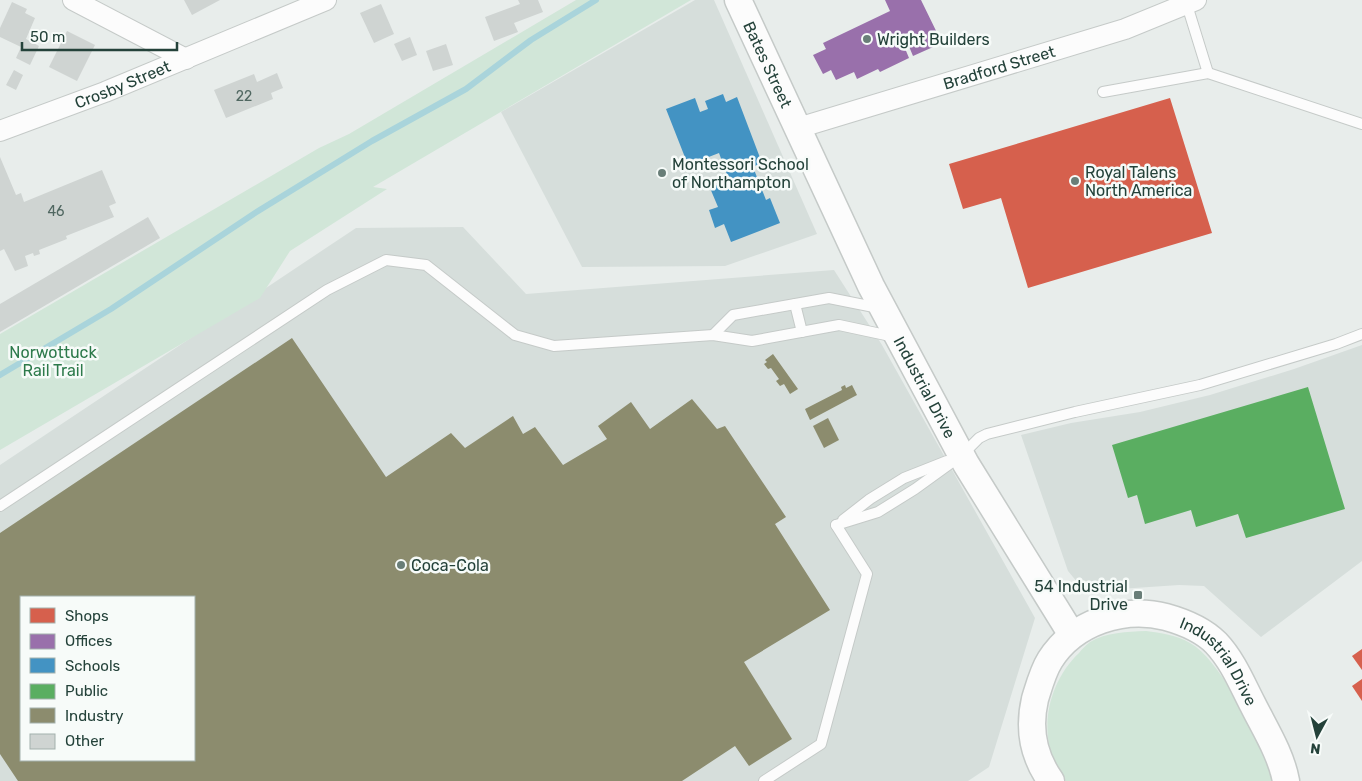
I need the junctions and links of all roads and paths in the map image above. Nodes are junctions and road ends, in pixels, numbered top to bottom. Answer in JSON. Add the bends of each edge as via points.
{"nodes":[{"id":1,"x":73,"y":0,"type":"edge"},
{"id":2,"x":326,"y":0,"type":"edge"},
{"id":3,"x":738,"y":0,"type":"edge"},
{"id":4,"x":1192,"y":2,"type":"edge"},
{"id":5,"x":186,"y":59,"type":"junction"},
{"id":6,"x":1208,"y":72,"type":"junction"},
{"id":7,"x":1103,"y":92,"type":"dead end"},
{"id":8,"x":1362,"y":124,"type":"edge"},
{"id":9,"x":798,"y":128,"type":"junction"},
{"id":10,"x":0,"y":131,"type":"edge"},
{"id":11,"x":795,"y":304,"type":"junction"},
{"id":12,"x":884,"y":310,"type":"junction"},
{"id":13,"x":802,"y":332,"type":"junction"},
{"id":14,"x":713,"y":334,"type":"junction"},
{"id":15,"x":1362,"y":334,"type":"edge"},
{"id":16,"x":899,"y":338,"type":"junction"},
{"id":17,"x":962,"y":455,"type":"junction"},
{"id":18,"x":0,"y":506,"type":"edge"},
{"id":19,"x":836,"y":525,"type":"junction"},
{"id":20,"x":1072,"y":635,"type":"junction"},
{"id":21,"x":764,"y":781,"type":"edge"},
{"id":22,"x":1050,"y":781,"type":"edge"},
{"id":23,"x":1286,"y":781,"type":"edge"}],
"edges":[{"from":1,"to":5,"type":"street"},
{"from":2,"to":5,"type":"street","name":"Crosby Street"},
{"from":3,"to":9,"type":"street","name":"Bates Street"},
{"from":4,"to":6,"type":"lane"},
{"from":4,"to":9,"type":"street","name":"Bradford Street","via":[[1126,29]]},
{"from":5,"to":10,"type":"street","name":"Crosby Street"},
{"from":6,"to":7,"type":"lane"},
{"from":6,"to":8,"type":"lane"},
{"from":9,"to":12,"type":"street","name":"Industrial Drive"},
{"from":11,"to":12,"type":"lane","via":[[829,298]]},
{"from":11,"to":13,"type":"lane"},
{"from":11,"to":14,"type":"lane","via":[[733,315]]},
{"from":12,"to":16,"type":"street","name":"Industrial Drive"},
{"from":13,"to":14,"type":"lane","via":[[752,341]]},
{"from":13,"to":16,"type":"lane","via":[[838,325]]},
{"from":14,"to":18,"type":"lane","via":[[554,346],[514,335],[426,265],[386,260],[327,290]]},
{"from":15,"to":17,"type":"lane","via":[[1200,385],[987,434]]},
{"from":16,"to":17,"type":"street","name":"Industrial Drive"},
{"from":17,"to":19,"type":"lane","via":[[904,478]]},
{"from":17,"to":19,"type":"lane","via":[[878,512]]},
{"from":17,"to":20,"type":"street","name":"Industrial Drive"},
{"from":19,"to":21,"type":"lane","via":[[867,574],[822,744]]},
{"from":20,"to":22,"type":"street","name":"Industrial Drive","via":[[1045,670],[1032,716],[1038,762]]},
{"from":20,"to":23,"type":"street","name":"Industrial Drive","via":[[1110,617],[1136,614],[1175,619],[1207,635],[1238,674],[1274,748]]}]}
